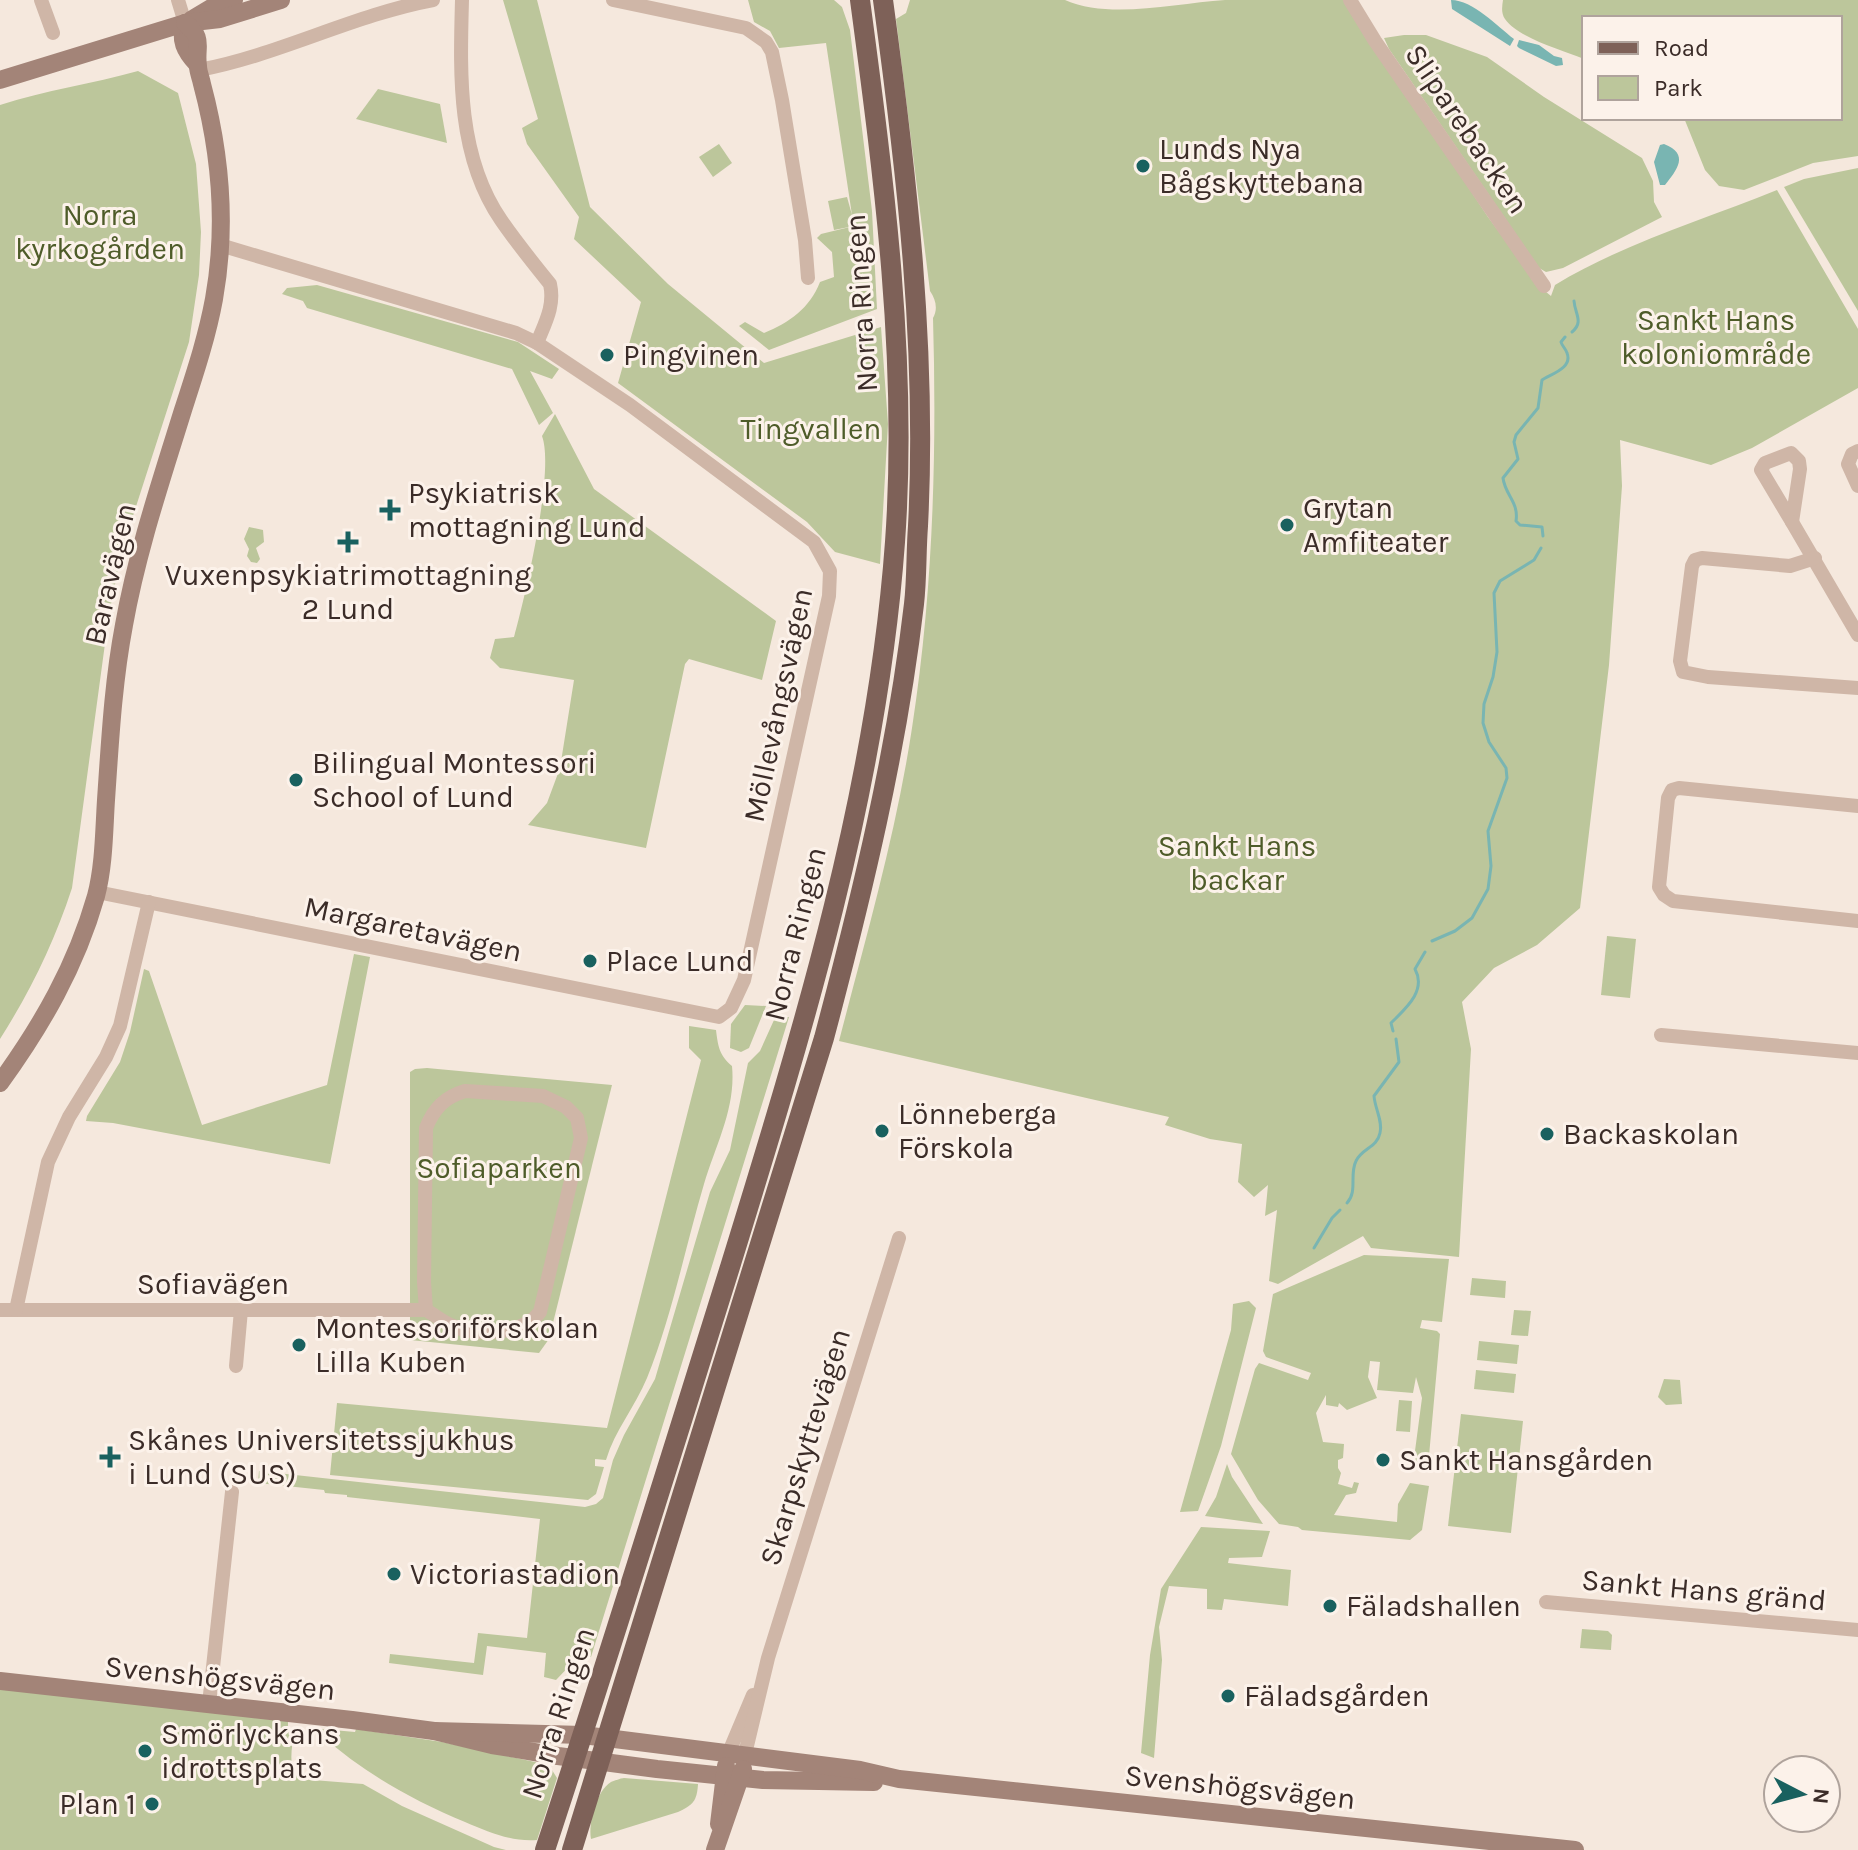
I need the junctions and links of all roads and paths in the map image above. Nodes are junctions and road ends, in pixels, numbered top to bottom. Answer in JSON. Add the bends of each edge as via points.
{"nodes":[{"id":1,"x":41,"y":0,"type":"edge"},
{"id":2,"x":178,"y":0,"type":"edge"},
{"id":3,"x":234,"y":0,"type":"edge"},
{"id":4,"x":281,"y":0,"type":"edge"},
{"id":5,"x":433,"y":0,"type":"edge"},
{"id":6,"x":462,"y":0,"type":"edge"},
{"id":7,"x":613,"y":0,"type":"edge"},
{"id":8,"x":860,"y":0,"type":"edge"},
{"id":9,"x":883,"y":0,"type":"edge"},
{"id":10,"x":1350,"y":0,"type":"edge"},
{"id":11,"x":185,"y":23,"type":"junction"},
{"id":12,"x":53,"y":33,"type":"dead end"},
{"id":13,"x":198,"y":67,"type":"junction"},
{"id":14,"x":0,"y":80,"type":"edge"},
{"id":15,"x":220,"y":245,"type":"junction"},
{"id":16,"x":808,"y":278,"type":"dead end"},
{"id":17,"x":1544,"y":286,"type":"dead end"},
{"id":18,"x":537,"y":343,"type":"junction"},
{"id":19,"x":1858,"y":451,"type":"edge"},
{"id":20,"x":1858,"y":486,"type":"edge"},
{"id":21,"x":1792,"y":522,"type":"dead end"},
{"id":22,"x":1815,"y":558,"type":"junction"},
{"id":23,"x":1856,"y":625,"type":"edge"},
{"id":24,"x":1858,"y":688,"type":"edge"},
{"id":25,"x":1858,"y":806,"type":"edge"},
{"id":26,"x":97,"y":892,"type":"junction"},
{"id":27,"x":149,"y":902,"type":"junction"},
{"id":28,"x":1858,"y":921,"type":"edge"},
{"id":29,"x":719,"y":1017,"type":"joint"},
{"id":30,"x":1661,"y":1035,"type":"dead end"},
{"id":31,"x":1858,"y":1053,"type":"edge"},
{"id":32,"x":0,"y":1083,"type":"edge"},
{"id":33,"x":899,"y":1238,"type":"dead end"},
{"id":34,"x":8,"y":1310,"type":"edge"},
{"id":35,"x":241,"y":1310,"type":"junction"},
{"id":36,"x":426,"y":1310,"type":"junction"},
{"id":37,"x":236,"y":1366,"type":"dead end"},
{"id":38,"x":232,"y":1492,"type":"dead end"},
{"id":39,"x":1546,"y":1602,"type":"dead end"},
{"id":40,"x":1858,"y":1630,"type":"edge"},
{"id":41,"x":0,"y":1681,"type":"edge"},
{"id":42,"x":209,"y":1704,"type":"junction"},
{"id":43,"x":434,"y":1731,"type":"junction"},
{"id":44,"x":583,"y":1735,"type":"junction"},
{"id":45,"x":607,"y":1738,"type":"junction"},
{"id":46,"x":737,"y":1753,"type":"junction"},
{"id":47,"x":575,"y":1759,"type":"junction"},
{"id":48,"x":600,"y":1762,"type":"junction"},
{"id":49,"x":732,"y":1777,"type":"junction"},
{"id":50,"x":899,"y":1779,"type":"junction"},
{"id":51,"x":717,"y":1844,"type":"edge"},
{"id":52,"x":545,"y":1850,"type":"edge"},
{"id":53,"x":572,"y":1850,"type":"edge"},
{"id":54,"x":1575,"y":1850,"type":"edge"}],
"edges":[{"from":1,"to":12,"type":"street"},
{"from":2,"to":11,"type":"street"},
{"from":3,"to":11,"type":"main road"},
{"from":4,"to":11,"type":"main road","via":[[220,19]]},
{"from":5,"to":13,"type":"street","via":[[272,51]]},
{"from":6,"to":18,"type":"street","via":[[462,103],[476,164],[500,219],[550,284],[553,296]]},
{"from":7,"to":16,"type":"street","via":[[746,28],[766,42],[780,90]]},
{"from":8,"to":44,"type":"main road","name":"Norra Ringen","via":[[897,355],[895,540],[878,697],[851,835],[801,1034]]},
{"from":9,"to":45,"type":"main road","name":"Norra Ringen","via":[[916,290],[922,444],[914,603],[899,707],[863,886],[824,1038]]},
{"from":10,"to":17,"type":"street","name":"Sliparebacken"},
{"from":11,"to":13,"type":"main road","name":"Baravägen","via":[[181,34],[186,53]]},
{"from":11,"to":14,"type":"main road"},
{"from":13,"to":15,"type":"main road","name":"Baravägen","via":[[221,177]]},
{"from":15,"to":18,"type":"street","name":"Möllevångsvägen"},
{"from":15,"to":26,"type":"main road","name":"Baravägen","via":[[207,335],[142,540],[124,625]]},
{"from":18,"to":29,"type":"street","name":"Möllevångsvägen","via":[[814,542],[830,571],[824,619],[744,980],[731,1008]]},
{"from":19,"to":20,"type":"street","via":[[1848,464]]},
{"from":21,"to":22,"type":"street"},
{"from":22,"to":23,"type":"street"},
{"from":22,"to":24,"type":"street","via":[[1790,566],[1695,560],[1680,661],[1683,672]]},
{"from":25,"to":28,"type":"street","via":[[1672,790],[1659,887],[1673,901]]},
{"from":26,"to":27,"type":"street","name":"Margaretavägen"},
{"from":26,"to":32,"type":"main road","name":"Baravägen","via":[[56,998]]},
{"from":27,"to":29,"type":"street","name":"Margaretavägen"},
{"from":27,"to":34,"type":"street","via":[[120,1026],[48,1162]]},
{"from":30,"to":31,"type":"street"},
{"from":33,"to":46,"type":"street","name":"Skarpskyttevägen"},
{"from":34,"to":35,"type":"street","name":"Sofiavägen"},
{"from":35,"to":36,"type":"street","name":"Sofiavägen"},
{"from":35,"to":37,"type":"street"},
{"from":36,"to":36,"type":"street","via":[[454,1327],[506,1331],[533,1321],[540,1312],[581,1138],[577,1118],[554,1098],[465,1091],[451,1095],[432,1112],[425,1146]]},
{"from":38,"to":42,"type":"street"},
{"from":39,"to":40,"type":"street","name":"Sankt Hans gränd"},
{"from":41,"to":42,"type":"main road","name":"Svenshögsvägen"},
{"from":42,"to":43,"type":"main road","name":"Svenshögsvägen"},
{"from":43,"to":44,"type":"main road","name":"Svenshögsvägen"},
{"from":43,"to":47,"type":"main road","name":"Svenshögsvägen"},
{"from":44,"to":45,"type":"main road","name":"Svenshögsvägen"},
{"from":44,"to":47,"type":"main road","name":"Norra Ringen"},
{"from":45,"to":46,"type":"main road","name":"Svenshögsvägen"},
{"from":45,"to":48,"type":"main road","name":"Norra Ringen"},
{"from":46,"to":49,"type":"main road","name":"Skarpskyttevägen"},
{"from":46,"to":50,"type":"main road","name":"Svenshögsvägen"},
{"from":47,"to":48,"type":"main road","name":"Svenshögsvägen"},
{"from":47,"to":52,"type":"main road","name":"Norra Ringen"},
{"from":48,"to":49,"type":"main road","name":"Svenshögsvägen"},
{"from":48,"to":53,"type":"main road","name":"Norra Ringen"},
{"from":49,"to":50,"type":"main road","name":"Svenshögsvägen"},
{"from":49,"to":51,"type":"main road","name":"Skarpskyttevägen"},
{"from":50,"to":54,"type":"main road","name":"Svenshögsvägen"}]}
